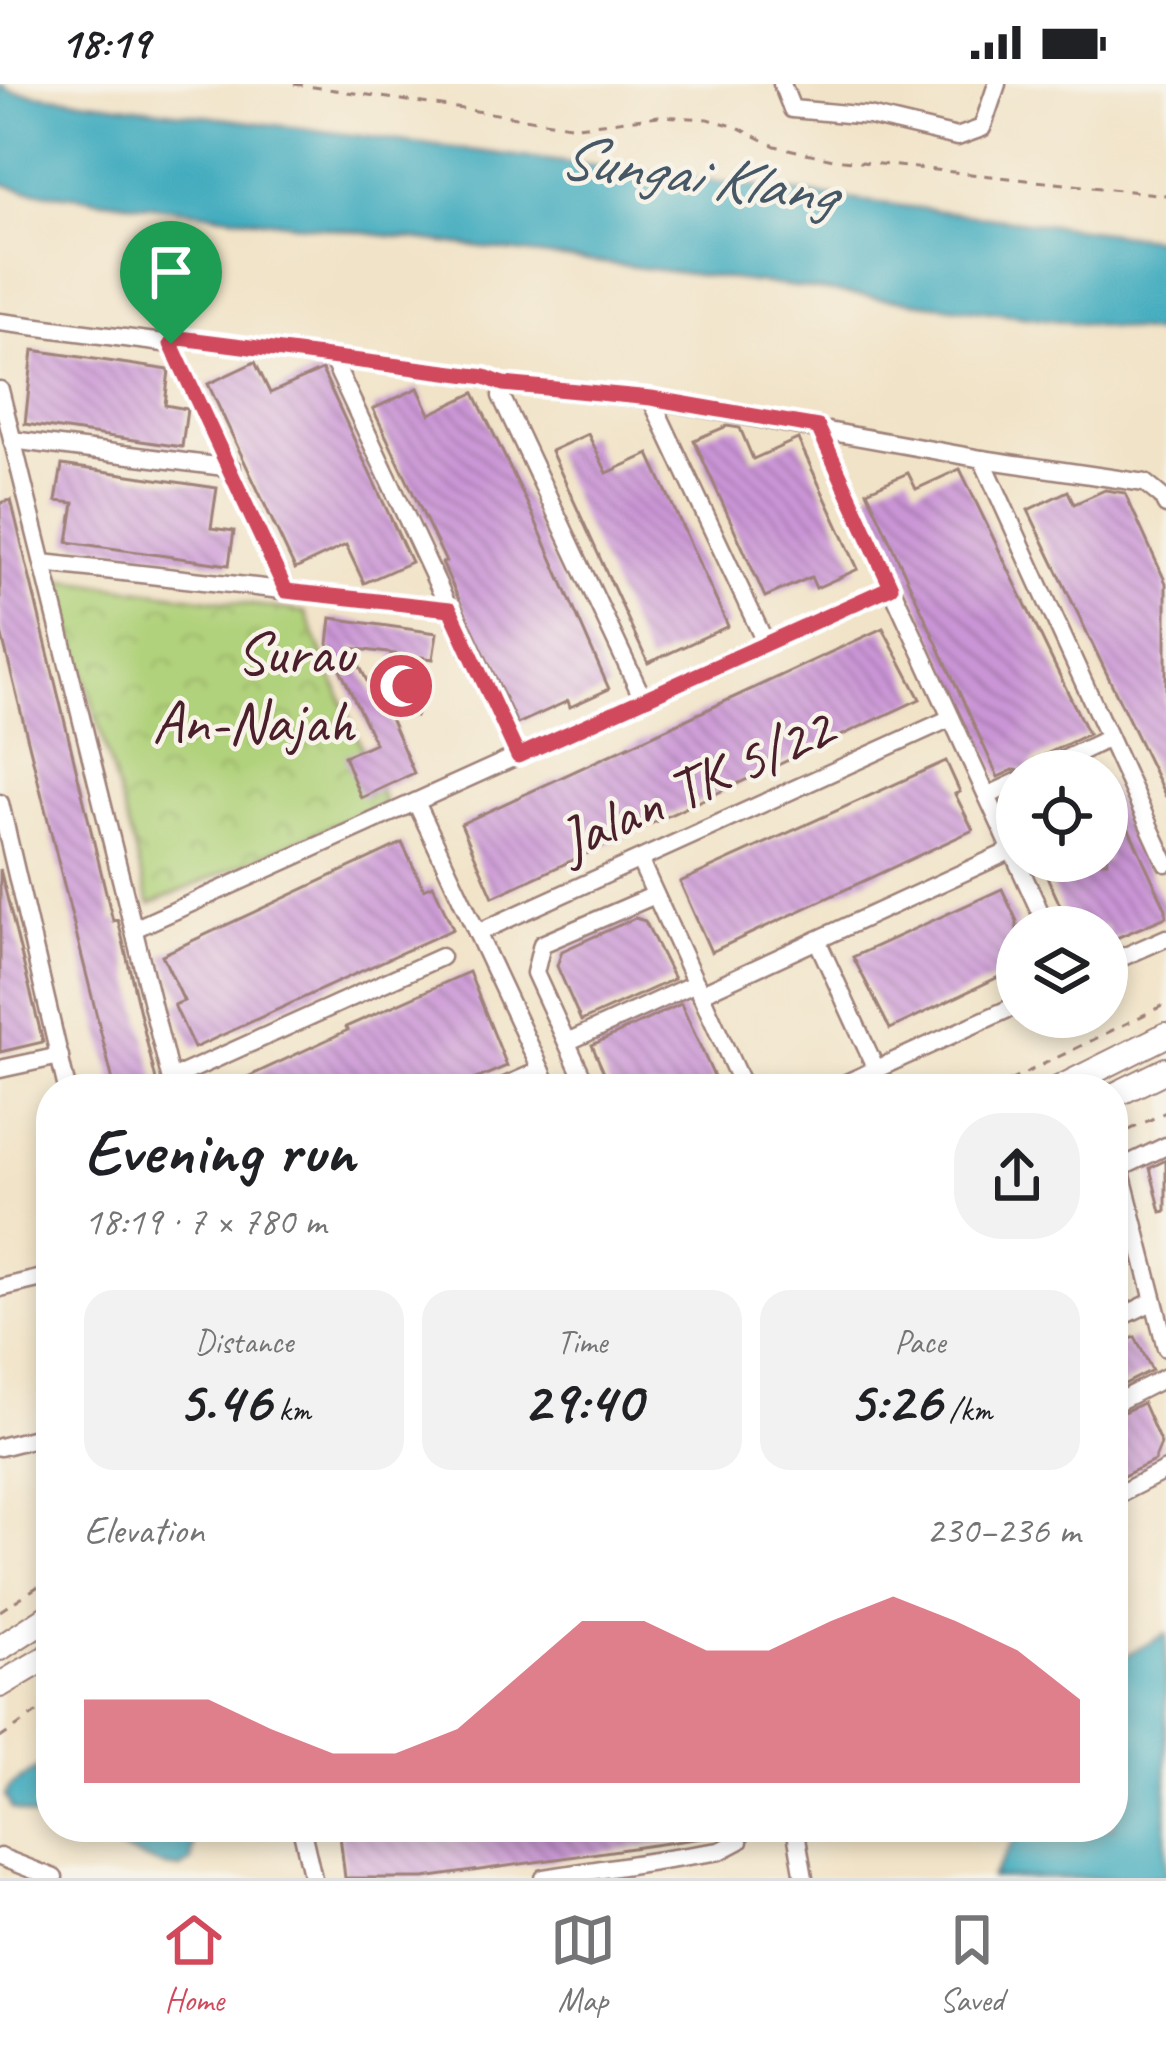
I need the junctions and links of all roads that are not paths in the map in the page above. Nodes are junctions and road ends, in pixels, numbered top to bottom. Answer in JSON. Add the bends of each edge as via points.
{"nodes":[{"id":1,"x":782,"y":84,"type":"edge"},
{"id":2,"x":997,"y":84,"type":"edge"},
{"id":3,"x":0,"y":322,"type":"edge"},
{"id":4,"x":171,"y":344,"type":"junction"},
{"id":5,"x":332,"y":358,"type":"junction"},
{"id":6,"x":503,"y":384,"type":"junction"},
{"id":7,"x":0,"y":390,"type":"edge"},
{"id":8,"x":651,"y":398,"type":"junction"},
{"id":9,"x":818,"y":427,"type":"junction"},
{"id":10,"x":13,"y":440,"type":"junction"},
{"id":11,"x":982,"y":459,"type":"junction"},
{"id":12,"x":232,"y":468,"type":"junction"},
{"id":13,"x":1166,"y":505,"type":"edge"},
{"id":14,"x":43,"y":563,"type":"junction"},
{"id":15,"x":891,"y":587,"type":"junction"},
{"id":16,"x":286,"y":591,"type":"junction"},
{"id":17,"x":450,"y":609,"type":"junction"},
{"id":18,"x":766,"y":644,"type":"junction"},
{"id":19,"x":643,"y":699,"type":"junction"},
{"id":20,"x":951,"y":718,"type":"junction"},
{"id":21,"x":1109,"y":738,"type":"junction"},
{"id":22,"x":1084,"y":750,"type":"edge"},
{"id":23,"x":518,"y":756,"type":"junction"},
{"id":24,"x":996,"y":792,"type":"edge"},
{"id":25,"x":987,"y":796,"type":"junction"},
{"id":26,"x":416,"y":802,"type":"junction"},
{"id":27,"x":0,"y":803,"type":"edge"},
{"id":28,"x":996,"y":815,"type":"edge"},
{"id":29,"x":996,"y":857,"type":"edge"},
{"id":30,"x":640,"y":861,"type":"junction"},
{"id":31,"x":1166,"y":863,"type":"edge"},
{"id":32,"x":655,"y":895,"type":"junction"},
{"id":33,"x":134,"y":929,"type":"junction"},
{"id":34,"x":477,"y":933,"type":"junction"},
{"id":35,"x":1166,"y":938,"type":"edge"},
{"id":36,"x":817,"y":940,"type":"junction"},
{"id":37,"x":1128,"y":955,"type":"edge"},
{"id":38,"x":441,"y":957,"type":"dead end"},
{"id":39,"x":698,"y":988,"type":"junction"},
{"id":40,"x":996,"y":1015,"type":"edge"},
{"id":41,"x":1166,"y":1035,"type":"edge"},
{"id":42,"x":567,"y":1042,"type":"junction"},
{"id":43,"x":60,"y":1056,"type":"junction"},
{"id":44,"x":0,"y":1070,"type":"edge"},
{"id":45,"x":541,"y":1070,"type":"junction"},
{"id":46,"x":876,"y":1070,"type":"junction"},
{"id":47,"x":1166,"y":1070,"type":"edge"},
{"id":48,"x":64,"y":1074,"type":"edge"},
{"id":49,"x":170,"y":1074,"type":"edge"},
{"id":50,"x":193,"y":1074,"type":"edge"},
{"id":51,"x":532,"y":1074,"type":"edge"},
{"id":52,"x":543,"y":1074,"type":"edge"},
{"id":53,"x":581,"y":1074,"type":"edge"},
{"id":54,"x":738,"y":1074,"type":"edge"},
{"id":55,"x":867,"y":1074,"type":"edge"},
{"id":56,"x":1088,"y":1074,"type":"edge"},
{"id":57,"x":1128,"y":1089,"type":"edge"},
{"id":58,"x":1166,"y":1146,"type":"edge"},
{"id":59,"x":1128,"y":1165,"type":"edge"},
{"id":60,"x":1128,"y":1209,"type":"edge"},
{"id":61,"x":36,"y":1280,"type":"edge"},
{"id":62,"x":0,"y":1288,"type":"edge"},
{"id":63,"x":1154,"y":1301,"type":"junction"},
{"id":64,"x":1128,"y":1314,"type":"edge"},
{"id":65,"x":1166,"y":1348,"type":"edge"},
{"id":66,"x":1166,"y":1377,"type":"edge"},
{"id":67,"x":1128,"y":1396,"type":"edge"},
{"id":68,"x":36,"y":1438,"type":"edge"},
{"id":69,"x":0,"y":1447,"type":"edge"},
{"id":70,"x":1166,"y":1470,"type":"edge"},
{"id":71,"x":1128,"y":1489,"type":"edge"},
{"id":72,"x":36,"y":1625,"type":"edge"},
{"id":73,"x":0,"y":1648,"type":"edge"},
{"id":74,"x":36,"y":1663,"type":"edge"},
{"id":75,"x":0,"y":1684,"type":"edge"},
{"id":76,"x":305,"y":1842,"type":"edge"},
{"id":77,"x":737,"y":1842,"type":"edge"},
{"id":78,"x":798,"y":1842,"type":"edge"},
{"id":79,"x":0,"y":1857,"type":"edge"},
{"id":80,"x":54,"y":1878,"type":"edge"},
{"id":81,"x":313,"y":1878,"type":"edge"},
{"id":82,"x":544,"y":1878,"type":"edge"},
{"id":83,"x":804,"y":1878,"type":"edge"}],
"edges":[{"from":1,"to":2,"type":"street","via":[[792,109],[957,136],[982,128]]},
{"from":3,"to":4,"type":"street"},
{"from":4,"to":5,"type":"street","via":[[180,338]]},
{"from":4,"to":12,"type":"street"},
{"from":5,"to":6,"type":"street"},
{"from":5,"to":17,"type":"street"},
{"from":6,"to":8,"type":"street"},
{"from":6,"to":19,"type":"street","via":[[501,396]]},
{"from":7,"to":10,"type":"street"},
{"from":8,"to":9,"type":"street"},
{"from":8,"to":18,"type":"street"},
{"from":9,"to":11,"type":"street"},
{"from":9,"to":15,"type":"street"},
{"from":10,"to":12,"type":"street"},
{"from":10,"to":14,"type":"street"},
{"from":11,"to":13,"type":"street","via":[[1145,483]]},
{"from":11,"to":21,"type":"street"},
{"from":12,"to":16,"type":"street"},
{"from":14,"to":16,"type":"street"},
{"from":14,"to":33,"type":"street"},
{"from":15,"to":18,"type":"street"},
{"from":15,"to":20,"type":"street"},
{"from":16,"to":17,"type":"street"},
{"from":17,"to":23,"type":"street"},
{"from":18,"to":19,"type":"street"},
{"from":19,"to":23,"type":"street"},
{"from":20,"to":25,"type":"street"},
{"from":20,"to":30,"type":"street","name":"Jalan TK 5/22"},
{"from":21,"to":22,"type":"street"},
{"from":21,"to":31,"type":"street"},
{"from":23,"to":26,"type":"street"},
{"from":24,"to":25,"type":"street"},
{"from":25,"to":28,"type":"street"},
{"from":26,"to":33,"type":"street"},
{"from":26,"to":34,"type":"street"},
{"from":27,"to":43,"type":"street"},
{"from":29,"to":36,"type":"street"},
{"from":30,"to":32,"type":"street"},
{"from":30,"to":34,"type":"street","name":"Jalan TK 5/22"},
{"from":32,"to":39,"type":"street"},
{"from":32,"to":42,"type":"street","via":[[542,944],[535,973]]},
{"from":33,"to":49,"type":"street"},
{"from":34,"to":45,"type":"street"},
{"from":35,"to":37,"type":"street"},
{"from":36,"to":39,"type":"street"},
{"from":36,"to":46,"type":"street"},
{"from":38,"to":50,"type":"street"},
{"from":39,"to":42,"type":"street"},
{"from":39,"to":54,"type":"street"},
{"from":40,"to":46,"type":"street"},
{"from":41,"to":56,"type":"highway"},
{"from":42,"to":53,"type":"street"},
{"from":43,"to":44,"type":"street"},
{"from":43,"to":48,"type":"street"},
{"from":45,"to":51,"type":"street"},
{"from":45,"to":52,"type":"street"},
{"from":46,"to":55,"type":"street"},
{"from":47,"to":57,"type":"highway"},
{"from":58,"to":59,"type":"street"},
{"from":60,"to":63,"type":"street"},
{"from":61,"to":62,"type":"street"},
{"from":63,"to":64,"type":"street"},
{"from":63,"to":65,"type":"street"},
{"from":66,"to":67,"type":"street"},
{"from":68,"to":69,"type":"street"},
{"from":70,"to":71,"type":"street"},
{"from":72,"to":73,"type":"highway"},
{"from":74,"to":75,"type":"highway"},
{"from":76,"to":81,"type":"street"},
{"from":77,"to":82,"type":"street"},
{"from":78,"to":83,"type":"street"},
{"from":79,"to":80,"type":"street"}]}
